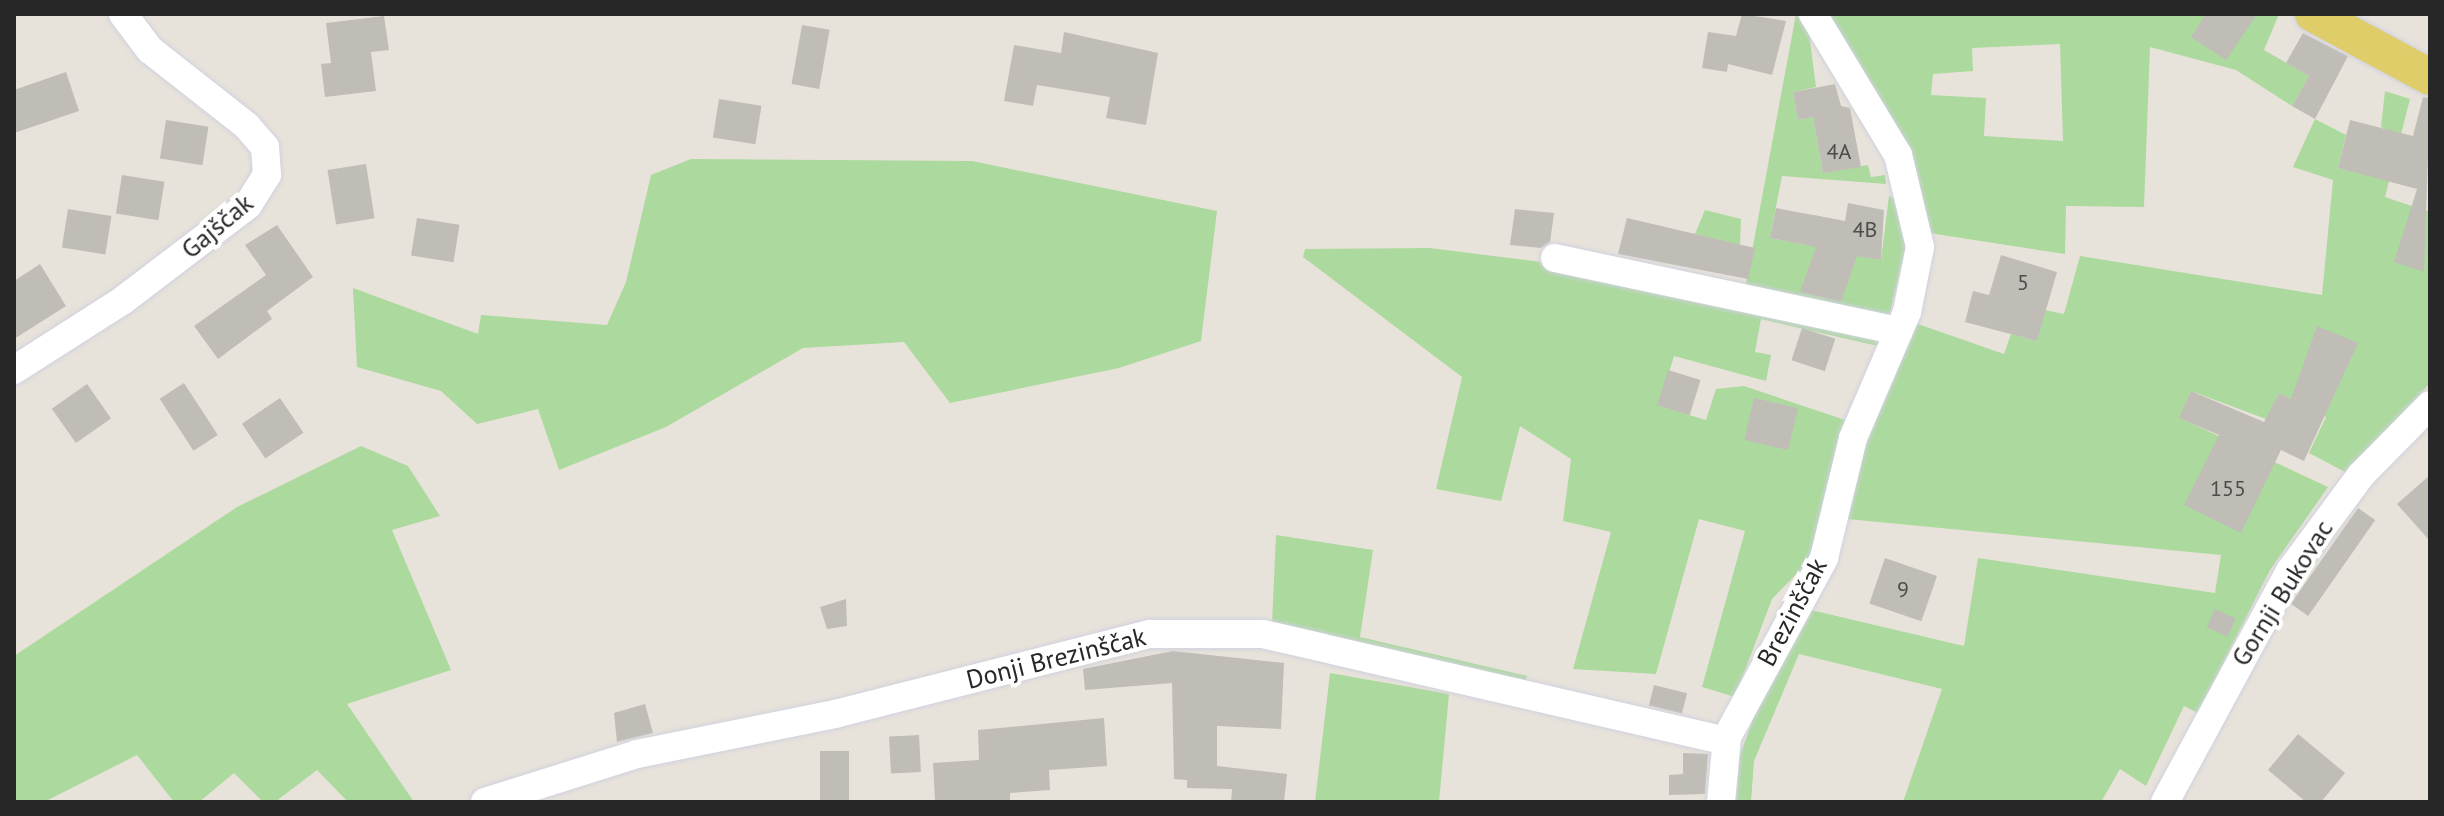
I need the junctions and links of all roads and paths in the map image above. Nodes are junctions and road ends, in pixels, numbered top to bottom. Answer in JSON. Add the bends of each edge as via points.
{"nodes":[{"id":1,"x":123,"y":14,"type":"edge"},
{"id":2,"x":1813,"y":14,"type":"edge"},
{"id":3,"x":2313,"y":14,"type":"edge"},
{"id":4,"x":2430,"y":77,"type":"edge"},
{"id":5,"x":1555,"y":258,"type":"dead end"},
{"id":6,"x":1898,"y":331,"type":"junction"},
{"id":7,"x":14,"y":370,"type":"edge"},
{"id":8,"x":2430,"y":405,"type":"edge"},
{"id":9,"x":1726,"y":741,"type":"junction"},
{"id":10,"x":485,"y":802,"type":"edge"},
{"id":11,"x":1721,"y":802,"type":"edge"},
{"id":12,"x":2165,"y":802,"type":"edge"}],
"edges":[{"from":1,"to":7,"type":"street","name":"Gajščak","via":[[150,50],[247,126],[265,147],[267,175],[248,205],[122,301]]},
{"from":2,"to":6,"type":"street","name":"Brezinščak","via":[[1891,143],[1912,192],[1920,247]]},
{"from":3,"to":4,"type":"main road"},
{"from":5,"to":6,"type":"street"},
{"from":6,"to":9,"type":"street","name":"Brezinščak","via":[[1853,438],[1824,558]]},
{"from":8,"to":12,"type":"street","name":"Gornji Bukovac","via":[[2361,475],[2290,571]]},
{"from":9,"to":10,"type":"street","name":"Donji Brezinščak","via":[[1263,634],[1150,634],[835,714],[637,754]]},
{"from":9,"to":11,"type":"street","name":"Brezinščak"}]}
